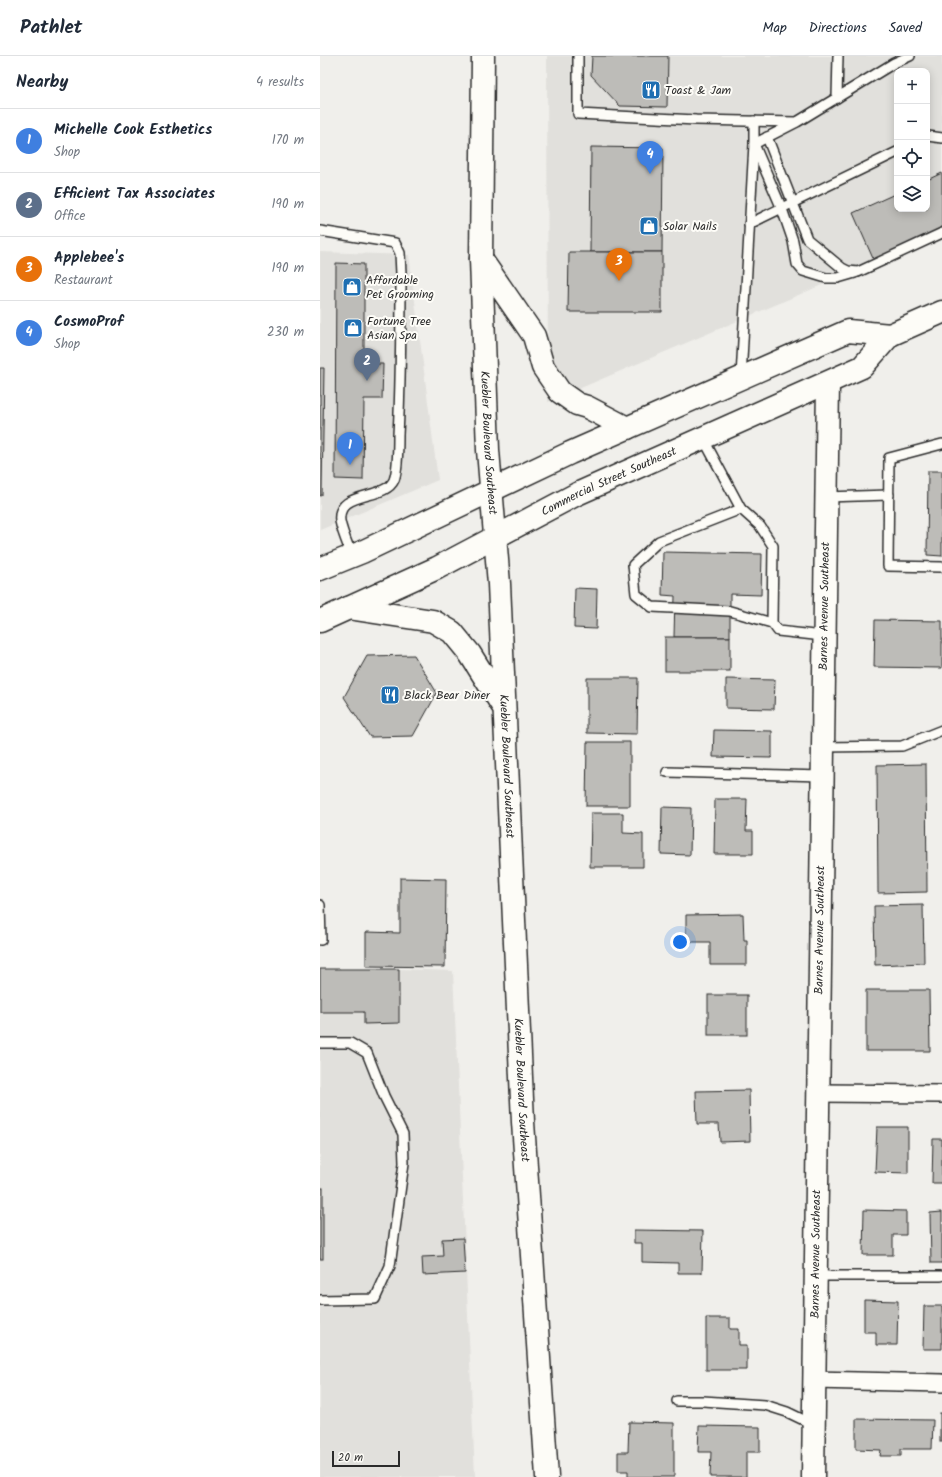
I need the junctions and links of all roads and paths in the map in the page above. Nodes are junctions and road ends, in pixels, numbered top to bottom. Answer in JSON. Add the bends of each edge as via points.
{"nodes":[{"id":1,"x":483,"y":56,"type":"edge"},
{"id":2,"x":578,"y":56,"type":"edge"},
{"id":3,"x":838,"y":56,"type":"edge"},
{"id":4,"x":910,"y":56,"type":"edge"},
{"id":5,"x":896,"y":67,"type":"edge"},
{"id":6,"x":837,"y":98,"type":"junction"},
{"id":7,"x":754,"y":121,"type":"junction"},
{"id":8,"x":797,"y":122,"type":"junction"},
{"id":9,"x":930,"y":136,"type":"edge"},
{"id":10,"x":767,"y":138,"type":"junction"},
{"id":11,"x":942,"y":138,"type":"edge"},
{"id":12,"x":754,"y":144,"type":"junction"},
{"id":13,"x":894,"y":153,"type":"edge"},
{"id":14,"x":793,"y":203,"type":"junction"},
{"id":15,"x":782,"y":208,"type":"junction"},
{"id":16,"x":749,"y":224,"type":"junction"},
{"id":17,"x":320,"y":231,"type":"edge"},
{"id":18,"x":942,"y":233,"type":"edge"},
{"id":19,"x":481,"y":259,"type":"junction"},
{"id":20,"x":858,"y":272,"type":"junction"},
{"id":21,"x":942,"y":312,"type":"edge"},
{"id":22,"x":890,"y":335,"type":"junction"},
{"id":23,"x":741,"y":378,"type":"junction"},
{"id":24,"x":828,"y":383,"type":"junction"},
{"id":25,"x":627,"y":428,"type":"junction"},
{"id":26,"x":703,"y":438,"type":"junction"},
{"id":27,"x":942,"y":444,"type":"edge"},
{"id":28,"x":491,"y":491,"type":"junction"},
{"id":29,"x":889,"y":495,"type":"junction"},
{"id":30,"x":826,"y":497,"type":"junction"},
{"id":31,"x":741,"y":509,"type":"junction"},
{"id":32,"x":495,"y":538,"type":"junction"},
{"id":33,"x":352,"y":556,"type":"junction"},
{"id":34,"x":942,"y":567,"type":"edge"},
{"id":35,"x":320,"y":569,"type":"edge"},
{"id":36,"x":348,"y":608,"type":"junction"},
{"id":37,"x":320,"y":622,"type":"edge"},
{"id":38,"x":772,"y":623,"type":"junction"},
{"id":39,"x":824,"y":636,"type":"junction"},
{"id":40,"x":504,"y":708,"type":"junction"},
{"id":41,"x":942,"y":730,"type":"edge"},
{"id":42,"x":823,"y":746,"type":"junction"},
{"id":43,"x":667,"y":772,"type":"dead end"},
{"id":44,"x":822,"y":776,"type":"junction"},
{"id":45,"x":320,"y":905,"type":"edge"},
{"id":46,"x":320,"y":940,"type":"edge"},
{"id":47,"x":320,"y":1043,"type":"edge"},
{"id":48,"x":818,"y":1093,"type":"junction"},
{"id":49,"x":942,"y":1094,"type":"edge"},
{"id":50,"x":815,"y":1276,"type":"junction"},
{"id":51,"x":940,"y":1276,"type":"dead end"},
{"id":52,"x":320,"y":1300,"type":"edge"},
{"id":53,"x":814,"y":1380,"type":"junction"},
{"id":54,"x":942,"y":1383,"type":"edge"},
{"id":55,"x":677,"y":1401,"type":"dead end"},
{"id":56,"x":814,"y":1425,"type":"junction"},
{"id":57,"x":547,"y":1477,"type":"edge"},
{"id":58,"x":813,"y":1477,"type":"edge"}],
"edges":[{"from":1,"to":19,"type":"main road","name":"Kuebler Boulevard Southeast"},
{"from":2,"to":7,"type":"lane","via":[[578,114]]},
{"from":3,"to":6,"type":"lane"},
{"from":4,"to":5,"type":"lane"},
{"from":5,"to":6,"type":"lane"},
{"from":6,"to":8,"type":"lane"},
{"from":7,"to":8,"type":"lane"},
{"from":7,"to":12,"type":"lane"},
{"from":8,"to":10,"type":"lane"},
{"from":9,"to":11,"type":"lane"},
{"from":10,"to":12,"type":"lane"},
{"from":10,"to":14,"type":"lane"},
{"from":12,"to":15,"type":"lane"},
{"from":12,"to":16,"type":"lane"},
{"from":13,"to":14,"type":"lane"},
{"from":14,"to":15,"type":"lane"},
{"from":14,"to":20,"type":"lane","via":[[807,239],[842,268]]},
{"from":15,"to":16,"type":"lane"},
{"from":15,"to":20,"type":"lane","via":[[793,241],[797,264],[803,271],[826,278],[838,278]]},
{"from":16,"to":23,"type":"lane"},
{"from":17,"to":33,"type":"lane","via":[[395,243],[400,253],[400,413],[394,480],[389,486],[344,505],[340,521]]},
{"from":18,"to":20,"type":"lane"},
{"from":19,"to":25,"type":"main road","via":[[534,336],[543,367],[560,392],[577,404]]},
{"from":19,"to":28,"type":"main road","name":"Kuebler Boulevard Southeast"},
{"from":21,"to":22,"type":"main road","name":"Commercial Street Southeast"},
{"from":22,"to":23,"type":"main road","name":"Commercial Street Southeast","via":[[848,331]]},
{"from":22,"to":24,"type":"main road","name":"Commercial Street Southeast","via":[[862,367]]},
{"from":23,"to":25,"type":"main road","name":"Commercial Street Southeast"},
{"from":24,"to":26,"type":"main road","name":"Commercial Street Southeast"},
{"from":24,"to":30,"type":"main road","name":"Barnes Avenue Southeast"},
{"from":25,"to":28,"type":"main road","name":"Commercial Street Southeast"},
{"from":26,"to":31,"type":"lane"},
{"from":26,"to":32,"type":"main road","name":"Commercial Street Southeast","via":[[578,494]]},
{"from":27,"to":29,"type":"lane","via":[[889,458]]},
{"from":28,"to":32,"type":"main road","name":"Kuebler Boulevard Southeast"},
{"from":28,"to":33,"type":"main road","name":"Commercial Street Southeast"},
{"from":29,"to":30,"type":"lane"},
{"from":29,"to":34,"type":"lane","via":[[888,566]]},
{"from":30,"to":39,"type":"main road","name":"Barnes Avenue Southeast"},
{"from":31,"to":38,"type":"lane","via":[[760,526],[773,546]]},
{"from":31,"to":38,"type":"lane","via":[[658,541],[633,565],[636,594],[652,607],[730,611]]},
{"from":32,"to":36,"type":"main road","name":"Commercial Street Southeast","via":[[437,568]]},
{"from":32,"to":40,"type":"main road","name":"Kuebler Boulevard Southeast"},
{"from":33,"to":35,"type":"main road","name":"Commercial Street Southeast"},
{"from":36,"to":37,"type":"main road","name":"Commercial Street Southeast"},
{"from":36,"to":40,"type":"main road","via":[[432,621],[452,632],[470,654]]},
{"from":38,"to":39,"type":"lane","via":[[778,631]]},
{"from":39,"to":42,"type":"main road","name":"Barnes Avenue Southeast"},
{"from":40,"to":57,"type":"main road","name":"Kuebler Boulevard Southeast","via":[[523,1122]]},
{"from":41,"to":42,"type":"lane","via":[[902,746]]},
{"from":42,"to":44,"type":"main road","name":"Barnes Avenue Southeast"},
{"from":43,"to":44,"type":"lane"},
{"from":44,"to":48,"type":"main road","name":"Barnes Avenue Southeast"},
{"from":45,"to":46,"type":"lane"},
{"from":47,"to":52,"type":"lane","via":[[350,1043],[367,1053],[403,1134],[404,1163],[390,1266],[375,1298]]},
{"from":48,"to":49,"type":"street"},
{"from":48,"to":50,"type":"main road","name":"Barnes Avenue Southeast"},
{"from":50,"to":51,"type":"lane"},
{"from":50,"to":53,"type":"main road","name":"Barnes Avenue Southeast"},
{"from":53,"to":54,"type":"street"},
{"from":53,"to":56,"type":"main road","name":"Barnes Avenue Southeast"},
{"from":55,"to":56,"type":"lane","via":[[765,1405]]},
{"from":56,"to":58,"type":"main road","name":"Barnes Avenue Southeast"}]}
